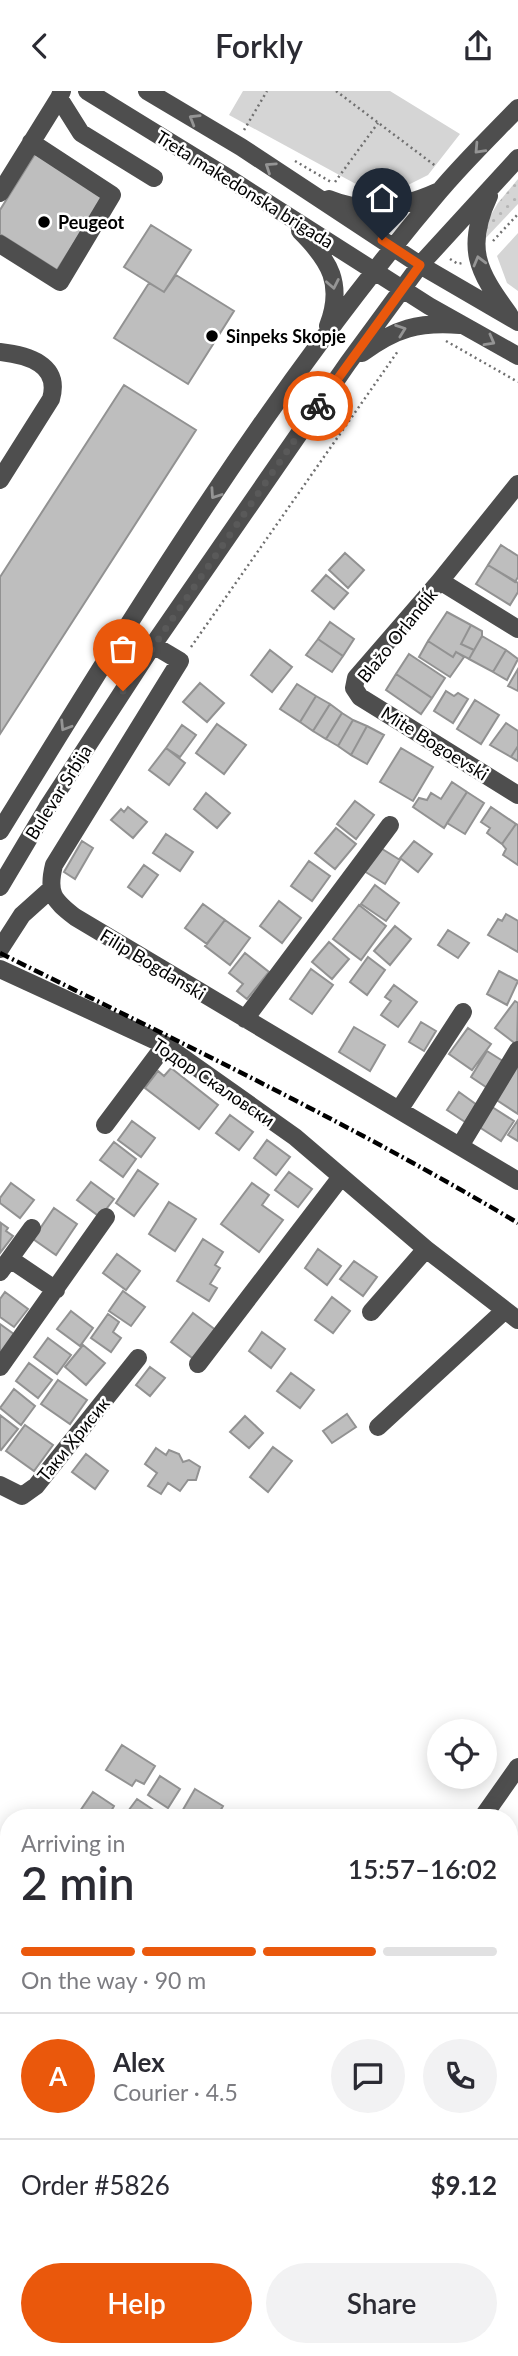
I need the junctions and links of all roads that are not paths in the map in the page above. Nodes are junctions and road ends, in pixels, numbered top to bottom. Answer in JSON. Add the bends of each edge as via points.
{"nodes":[{"id":1,"x":88,"y":91,"type":"edge"},
{"id":2,"x":148,"y":91,"type":"edge"},
{"id":3,"x":60,"y":94,"type":"edge"},
{"id":4,"x":518,"y":108,"type":"edge"},
{"id":5,"x":31,"y":142,"type":"junction"},
{"id":6,"x":518,"y":159,"type":"edge"},
{"id":7,"x":154,"y":179,"type":"dead end"},
{"id":8,"x":497,"y":180,"type":"junction"},
{"id":9,"x":300,"y":187,"type":"junction"},
{"id":10,"x":440,"y":191,"type":"junction"},
{"id":11,"x":0,"y":193,"type":"edge"},
{"id":12,"x":280,"y":211,"type":"junction"},
{"id":13,"x":0,"y":244,"type":"edge"},
{"id":14,"x":394,"y":248,"type":"junction"},
{"id":15,"x":420,"y":265,"type":"junction"},
{"id":16,"x":375,"y":271,"type":"junction"},
{"id":17,"x":402,"y":289,"type":"junction"},
{"id":18,"x":515,"y":321,"type":"edge"},
{"id":19,"x":463,"y":326,"type":"junction"},
{"id":20,"x":321,"y":343,"type":"junction"},
{"id":21,"x":0,"y":352,"type":"edge"},
{"id":22,"x":518,"y":356,"type":"edge"},
{"id":23,"x":348,"y":363,"type":"junction"},
{"id":24,"x":0,"y":480,"type":"edge"},
{"id":25,"x":518,"y":484,"type":"edge"},
{"id":26,"x":440,"y":581,"type":"junction"},
{"id":27,"x":518,"y":629,"type":"edge"},
{"id":28,"x":153,"y":645,"type":"junction"},
{"id":29,"x":355,"y":688,"type":"joint"},
{"id":30,"x":518,"y":795,"type":"edge"},
{"id":31,"x":390,"y":825,"type":"dead end"},
{"id":32,"x":0,"y":831,"type":"edge"},
{"id":33,"x":0,"y":887,"type":"edge"},
{"id":34,"x":51,"y":890,"type":"junction"},
{"id":35,"x":0,"y":949,"type":"edge"},
{"id":36,"x":0,"y":969,"type":"edge"},
{"id":37,"x":463,"y":1012,"type":"dead end"},
{"id":38,"x":245,"y":1019,"type":"junction"},
{"id":39,"x":165,"y":1045,"type":"junction"},
{"id":40,"x":518,"y":1050,"type":"edge"},
{"id":41,"x":399,"y":1110,"type":"junction"},
{"id":42,"x":104,"y":1125,"type":"dead end"},
{"id":43,"x":460,"y":1146,"type":"junction"},
{"id":44,"x":341,"y":1177,"type":"junction"},
{"id":45,"x":518,"y":1181,"type":"edge"},
{"id":46,"x":106,"y":1217,"type":"dead end"},
{"id":47,"x":32,"y":1228,"type":"dead end"},
{"id":48,"x":426,"y":1249,"type":"junction"},
{"id":49,"x":5,"y":1266,"type":"edge"},
{"id":50,"x":56,"y":1290,"type":"junction"},
{"id":51,"x":371,"y":1312,"type":"dead end"},
{"id":52,"x":512,"y":1315,"type":"edge"},
{"id":53,"x":138,"y":1358,"type":"dead end"},
{"id":54,"x":198,"y":1364,"type":"dead end"},
{"id":55,"x":0,"y":1367,"type":"edge"},
{"id":56,"x":378,"y":1427,"type":"dead end"},
{"id":57,"x":0,"y":1485,"type":"edge"},
{"id":58,"x":518,"y":1767,"type":"edge"},
{"id":59,"x":488,"y":1809,"type":"edge"}],
"edges":[{"from":1,"to":12,"type":"street","name":"Treta makedonska brigada"},
{"from":9,"to":2,"type":"street","name":"Treta makedonska brigada","one_way":true},
{"from":3,"to":5,"type":"street"},
{"from":3,"to":7,"type":"street","via":[[81,133]]},
{"from":4,"to":10,"type":"street","name":"Bulevar Srbija","one_way":true},
{"from":5,"to":11,"type":"street"},
{"from":5,"to":13,"type":"street","via":[[112,195],[60,282]]},
{"from":6,"to":8,"type":"street","name":"Bulevar Srbija"},
{"from":8,"to":15,"type":"street","name":"Bulevar Srbija"},
{"from":18,"to":8,"type":"street","one_way":true,"via":[[484,277],[476,246],[480,215]]},
{"from":9,"to":10,"type":"street","via":[[357,207],[394,207]]},
{"from":9,"to":14,"type":"street","name":"Treta makedonska brigada"},
{"from":10,"to":14,"type":"street","name":"Bulevar Srbija"},
{"from":12,"to":16,"type":"street","name":"Treta makedonska brigada"},
{"from":12,"to":20,"type":"street","one_way":true,"via":[[320,252],[334,278],[335,304]]},
{"from":14,"to":15,"type":"street","name":"Treta makedonska brigada"},
{"from":14,"to":16,"type":"street","name":"Bulevar Srbija"},
{"from":15,"to":17,"type":"street","name":"Bulevar Srbija"},
{"from":15,"to":18,"type":"street","name":"Treta makedonska brigada"},
{"from":16,"to":17,"type":"street","name":"Treta makedonska brigada"},
{"from":16,"to":20,"type":"street","name":"Bulevar Srbija"},
{"from":17,"to":19,"type":"street","name":"Treta makedonska brigada"},
{"from":17,"to":23,"type":"street","name":"Bulevar Srbija"},
{"from":19,"to":22,"type":"street","name":"Treta makedonska brigada","one_way":true},
{"from":23,"to":19,"type":"street","one_way":true,"via":[[402,329],[431,324]]},
{"from":20,"to":32,"type":"street","name":"Bulevar Srbija","one_way":true,"via":[[161,572]]},
{"from":21,"to":24,"type":"street","via":[[38,362],[50,375],[53,391]]},
{"from":23,"to":28,"type":"street","name":"Bulevar Srbija"},
{"from":25,"to":26,"type":"street","name":"Blažo Orlandiḱ"},
{"from":26,"to":27,"type":"street","name":"Blažo Orlandiḱ"},
{"from":26,"to":29,"type":"street","name":"Blažo Orlandiḱ","via":[[356,678]]},
{"from":28,"to":33,"type":"street","name":"Bulevar Srbija"},
{"from":28,"to":34,"type":"street","via":[[180,661],[54,865]]},
{"from":29,"to":30,"type":"street","name":"Mite Bogoevski","via":[[360,697]]},
{"from":31,"to":38,"type":"street"},
{"from":34,"to":35,"type":"street","via":[[22,915]]},
{"from":34,"to":38,"type":"street","name":"Filip Bogdanski","via":[[75,917]]},
{"from":36,"to":39,"type":"street","name":"Тодор Скаловски"},
{"from":37,"to":41,"type":"street"},
{"from":38,"to":41,"type":"street","name":"Filip Bogdanski"},
{"from":39,"to":42,"type":"street"},
{"from":39,"to":44,"type":"street","name":"Тодор Скаловски","via":[[295,1137]]},
{"from":40,"to":43,"type":"street"},
{"from":41,"to":43,"type":"street","name":"Filip Bogdanski"},
{"from":43,"to":45,"type":"street","name":"Filip Bogdanski"},
{"from":44,"to":48,"type":"street","name":"Тодор Скаловски"},
{"from":44,"to":54,"type":"street"},
{"from":46,"to":50,"type":"street"},
{"from":47,"to":49,"type":"street"},
{"from":48,"to":51,"type":"street"},
{"from":48,"to":52,"type":"street","name":"Тодор Скаловски"},
{"from":49,"to":50,"type":"street"},
{"from":50,"to":55,"type":"street"},
{"from":52,"to":56,"type":"street","name":"Тодор Скаловски"},
{"from":53,"to":57,"type":"street","name":"Таки Хрисик","via":[[36,1486],[22,1496]]},
{"from":58,"to":59,"type":"street"}]}
